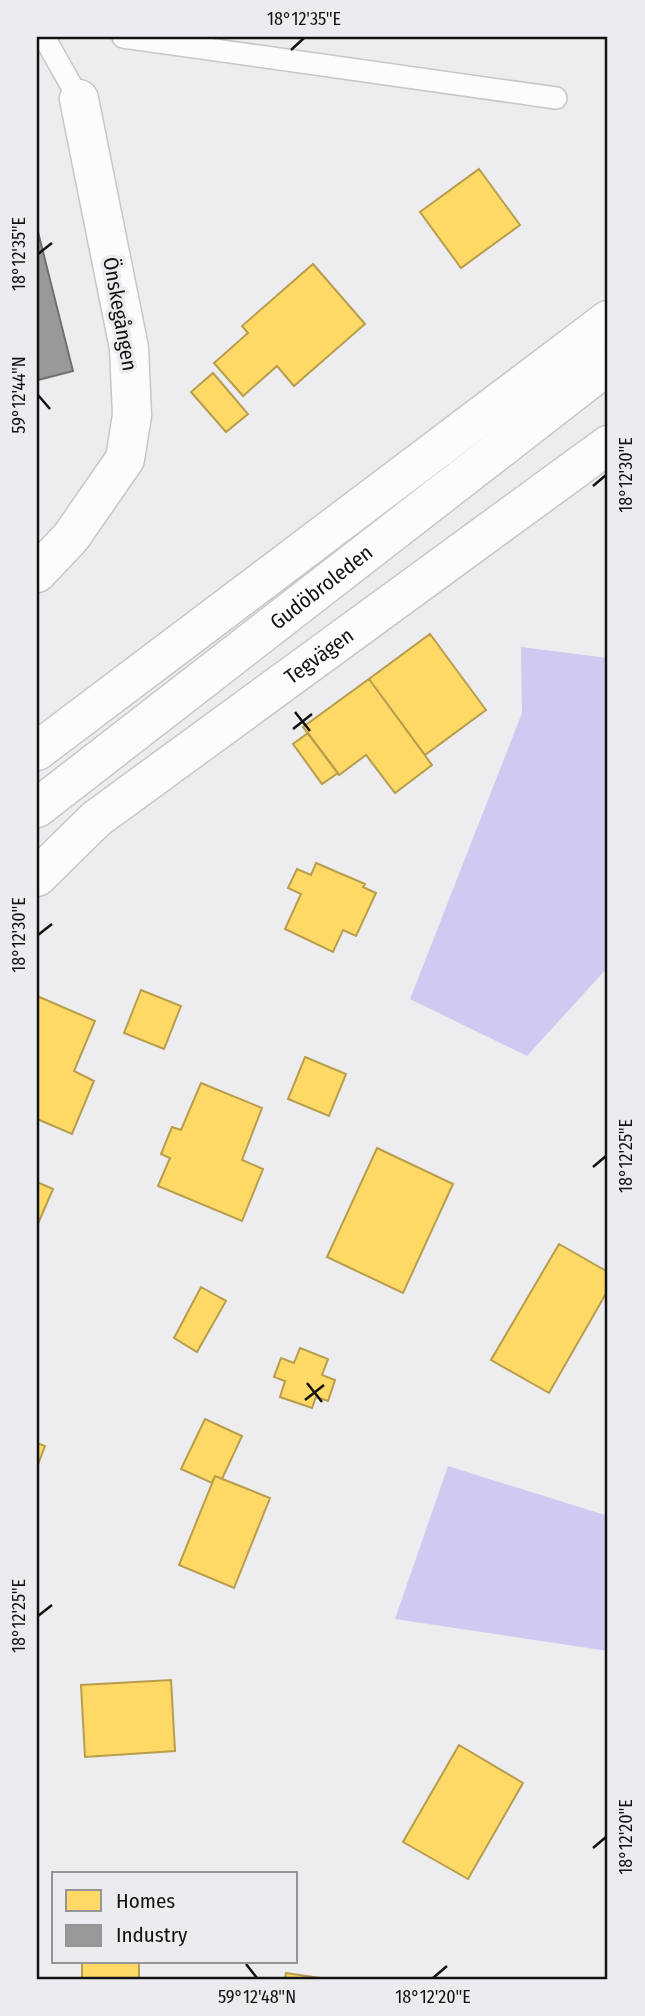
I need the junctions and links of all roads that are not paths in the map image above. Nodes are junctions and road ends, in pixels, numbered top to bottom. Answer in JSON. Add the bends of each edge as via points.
{"nodes":[{"id":1,"x":44,"y":37,"type":"edge"},
{"id":2,"x":123,"y":37,"type":"edge"},
{"id":3,"x":556,"y":98,"type":"dead end"},
{"id":4,"x":79,"y":99,"type":"joint"},
{"id":5,"x":608,"y":320,"type":"edge"},
{"id":6,"x":608,"y":365,"type":"edge"},
{"id":7,"x":608,"y":445,"type":"edge"},
{"id":8,"x":37,"y":573,"type":"edge"},
{"id":9,"x":37,"y":751,"type":"edge"},
{"id":10,"x":37,"y":808,"type":"edge"},
{"id":11,"x":37,"y":877,"type":"edge"}],
"edges":[{"from":1,"to":4,"type":"lane","name":"Önskegången"},
{"from":2,"to":3,"type":"lane"},
{"from":4,"to":8,"type":"main road","name":"Önskegången","via":[[129,348],[132,415],[125,459],[71,537]]},
{"from":5,"to":9,"type":"main road","name":"Gudöbroleden"},
{"from":6,"to":10,"type":"main road","name":"Gudöbroleden"},
{"from":7,"to":11,"type":"main road","name":"Tegvägen","via":[[96,819]]}]}
